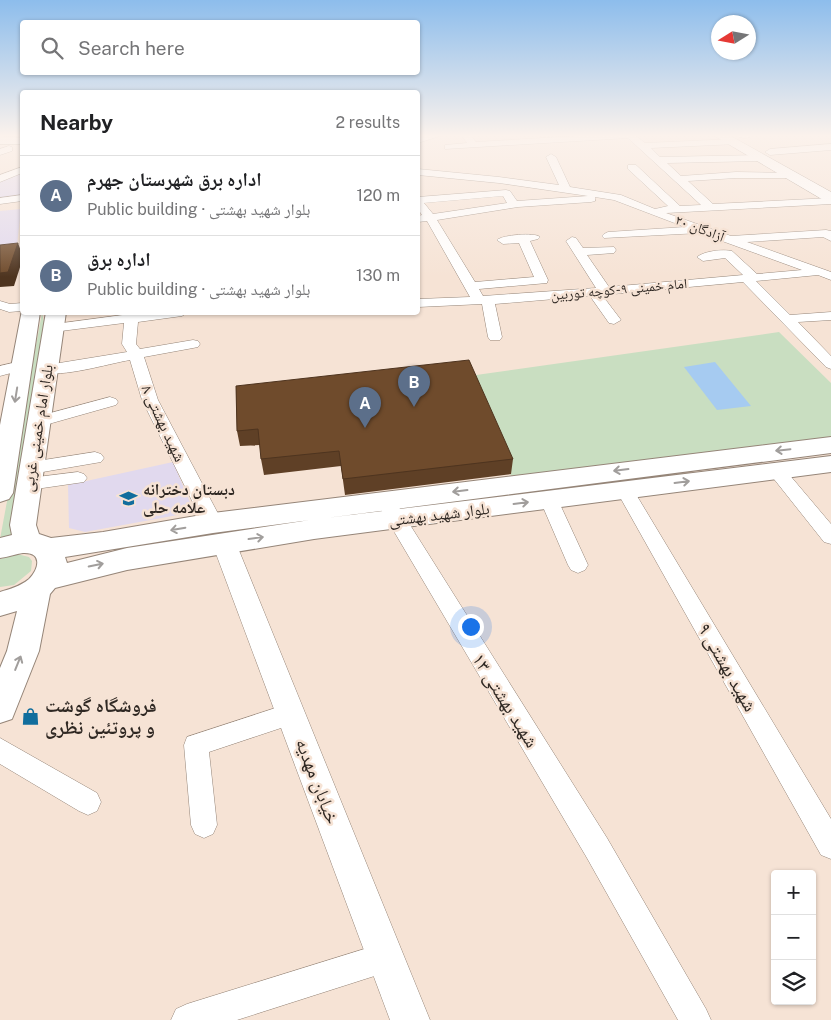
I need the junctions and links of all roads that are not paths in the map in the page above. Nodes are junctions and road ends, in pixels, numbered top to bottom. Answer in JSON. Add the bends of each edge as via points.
{"nodes":[{"id":1,"x":500,"y":183,"type":"edge"},
{"id":2,"x":520,"y":183,"type":"edge"},
{"id":3,"x":563,"y":183,"type":"edge"},
{"id":4,"x":648,"y":183,"type":"edge"},
{"id":5,"x":683,"y":183,"type":"edge"},
{"id":6,"x":802,"y":183,"type":"edge"},
{"id":7,"x":565,"y":188,"type":"junction"},
{"id":8,"x":524,"y":195,"type":"dead end"},
{"id":9,"x":617,"y":197,"type":"junction"},
{"id":10,"x":20,"y":198,"type":"edge"},
{"id":11,"x":510,"y":200,"type":"junction"},
{"id":12,"x":831,"y":200,"type":"edge"},
{"id":13,"x":0,"y":201,"type":"edge"},
{"id":14,"x":420,"y":201,"type":"edge"},
{"id":15,"x":420,"y":204,"type":"edge"},
{"id":16,"x":710,"y":207,"type":"junction"},
{"id":17,"x":677,"y":209,"type":"junction"},
{"id":18,"x":654,"y":210,"type":"junction"},
{"id":19,"x":525,"y":214,"type":"dead end"},
{"id":20,"x":430,"y":217,"type":"junction"},
{"id":21,"x":420,"y":219,"type":"edge"},
{"id":22,"x":702,"y":229,"type":"junction"},
{"id":23,"x":608,"y":236,"type":"dead end"},
{"id":24,"x":831,"y":237,"type":"edge"},
{"id":25,"x":528,"y":238,"type":"joint"},
{"id":26,"x":728,"y":239,"type":"junction"},
{"id":27,"x":503,"y":240,"type":"dead end"},
{"id":28,"x":610,"y":250,"type":"dead end"},
{"id":29,"x":703,"y":256,"type":"dead end"},
{"id":30,"x":826,"y":275,"type":"edge"},
{"id":31,"x":749,"y":277,"type":"junction"},
{"id":32,"x":542,"y":280,"type":"junction"},
{"id":33,"x":472,"y":286,"type":"junction"},
{"id":34,"x":599,"y":291,"type":"junction"},
{"id":35,"x":569,"y":294,"type":"junction"},
{"id":36,"x":483,"y":302,"type":"junction"},
{"id":37,"x":420,"y":303,"type":"edge"},
{"id":38,"x":0,"y":305,"type":"edge"},
{"id":39,"x":20,"y":307,"type":"edge"},
{"id":40,"x":30,"y":315,"type":"edge"},
{"id":41,"x":163,"y":315,"type":"edge"},
{"id":42,"x":831,"y":316,"type":"edge"},
{"id":43,"x":54,"y":320,"type":"edge"},
{"id":44,"x":131,"y":320,"type":"junction"},
{"id":45,"x":614,"y":320,"type":"dead end"},
{"id":46,"x":788,"y":320,"type":"junction"},
{"id":47,"x":495,"y":337,"type":"dead end"},
{"id":48,"x":193,"y":344,"type":"dead end"},
{"id":49,"x":136,"y":354,"type":"junction"},
{"id":50,"x":831,"y":364,"type":"edge"},
{"id":51,"x":11,"y":369,"type":"edge"},
{"id":52,"x":46,"y":369,"type":"junction"},
{"id":53,"x":110,"y":402,"type":"dead end"},
{"id":54,"x":38,"y":422,"type":"junction"},
{"id":55,"x":831,"y":445,"type":"edge"},
{"id":56,"x":95,"y":458,"type":"dead end"},
{"id":57,"x":831,"y":464,"type":"edge"},
{"id":58,"x":776,"y":470,"type":"junction"},
{"id":59,"x":30,"y":476,"type":"junction"},
{"id":60,"x":78,"y":478,"type":"dead end"},
{"id":61,"x":626,"y":490,"type":"junction"},
{"id":62,"x":0,"y":493,"type":"edge"},
{"id":63,"x":549,"y":500,"type":"junction"},
{"id":64,"x":390,"y":510,"type":"junction"},
{"id":65,"x":218,"y":533,"type":"junction"},
{"id":66,"x":831,"y":537,"type":"edge"},
{"id":67,"x":38,"y":545,"type":"junction"},
{"id":68,"x":0,"y":548,"type":"edge"},
{"id":69,"x":578,"y":565,"type":"dead end"},
{"id":70,"x":42,"y":584,"type":"junction"},
{"id":71,"x":0,"y":604,"type":"edge"},
{"id":72,"x":0,"y":708,"type":"edge"},
{"id":73,"x":291,"y":714,"type":"junction"},
{"id":74,"x":0,"y":750,"type":"edge"},
{"id":75,"x":88,"y":802,"type":"dead end"},
{"id":76,"x":204,"y":825,"type":"dead end"},
{"id":77,"x":831,"y":845,"type":"edge"},
{"id":78,"x":387,"y":957,"type":"junction"},
{"id":79,"x":186,"y":1020,"type":"edge"},
{"id":80,"x":410,"y":1020,"type":"edge"},
{"id":81,"x":695,"y":1020,"type":"edge"}],
"edges":[{"from":1,"to":11,"type":"street"},
{"from":2,"to":7,"type":"street","name":"آزادگان ۲۰"},
{"from":3,"to":7,"type":"street"},
{"from":4,"to":17,"type":"street"},
{"from":5,"to":16,"type":"street"},
{"from":6,"to":12,"type":"main road"},
{"from":7,"to":9,"type":"street","name":"آزادگان ۲۰"},
{"from":8,"to":11,"type":"street"},
{"from":9,"to":11,"type":"street"},
{"from":9,"to":18,"type":"street","name":"آزادگان ۲۰"},
{"from":10,"to":13,"type":"street"},
{"from":11,"to":14,"type":"street"},
{"from":11,"to":19,"type":"street"},
{"from":11,"to":20,"type":"street","via":[[499,212]]},
{"from":12,"to":16,"type":"street"},
{"from":15,"to":20,"type":"street"},
{"from":16,"to":17,"type":"street"},
{"from":17,"to":18,"type":"street"},
{"from":18,"to":22,"type":"street","name":"آزادگان ۲۰"},
{"from":20,"to":21,"type":"street"},
{"from":20,"to":33,"type":"street"},
{"from":22,"to":23,"type":"street"},
{"from":22,"to":26,"type":"street","name":"آزادگان ۲۰"},
{"from":24,"to":26,"type":"street","via":[[826,233]]},
{"from":25,"to":27,"type":"street"},
{"from":25,"to":32,"type":"street"},
{"from":26,"to":30,"type":"street","name":"آزادگان ۲۰"},
{"from":28,"to":34,"type":"street","via":[[575,247]]},
{"from":29,"to":31,"type":"street","via":[[728,254]]},
{"from":30,"to":31,"type":"street","name":"امام خمینی ۹-کوچه توربین"},
{"from":31,"to":34,"type":"street","name":"امام خمینی ۹-کوچه توربین"},
{"from":31,"to":46,"type":"street"},
{"from":32,"to":33,"type":"street"},
{"from":32,"to":35,"type":"street","via":[[557,279]]},
{"from":33,"to":36,"type":"street"},
{"from":34,"to":35,"type":"street","name":"امام خمینی ۹-کوچه توربین"},
{"from":34,"to":45,"type":"street"},
{"from":35,"to":36,"type":"street","name":"امام خمینی ۹-کوچه توربین"},
{"from":36,"to":37,"type":"street","name":"امام خمینی ۹-کوچه توربین"},
{"from":36,"to":47,"type":"street"},
{"from":38,"to":39,"type":"street"},
{"from":40,"to":51,"type":"main road","name":"بلوار امام خمینی غربی"},
{"from":41,"to":44,"type":"street"},
{"from":42,"to":46,"type":"street"},
{"from":43,"to":44,"type":"street"},
{"from":43,"to":52,"type":"main road","name":"بلوار امام خمینی غربی"},
{"from":44,"to":49,"type":"street","name":"شهید بهشتی ۸","via":[[130,344]]},
{"from":46,"to":50,"type":"street"},
{"from":48,"to":49,"type":"street"},
{"from":49,"to":52,"type":"street"},
{"from":49,"to":65,"type":"street","name":"شهید بهشتی ۸","via":[[150,400]]},
{"from":51,"to":62,"type":"main road","name":"بلوار امام خمینی غربی","one_way":true},
{"from":52,"to":54,"type":"main road","name":"بلوار امام خمینی غربی"},
{"from":53,"to":54,"type":"street"},
{"from":54,"to":59,"type":"main road","name":"بلوار امام خمینی غربی"},
{"from":55,"to":64,"type":"main road","name":"بلوار شهید بهشتی","one_way":true,"via":[[722,457]]},
{"from":56,"to":59,"type":"street"},
{"from":57,"to":58,"type":"main road","name":"بلوار شهید بهشتی"},
{"from":61,"to":58,"type":"main road","name":"بلوار شهید بهشتی","one_way":true},
{"from":58,"to":66,"type":"street"},
{"from":59,"to":60,"type":"street"},
{"from":59,"to":67,"type":"main road","name":"بلوار امام خمینی غربی","via":[[23,525]]},
{"from":61,"to":63,"type":"main road","name":"بلوار شهید بهشتی"},
{"from":61,"to":77,"type":"street","name":"شهید بهشتی ۹"},
{"from":64,"to":63,"type":"main road","name":"بلوار شهید بهشتی","one_way":true},
{"from":63,"to":69,"type":"street"},
{"from":64,"to":65,"type":"main road","name":"بلوار شهید بهشتی"},
{"from":64,"to":81,"type":"street","name":"شهید بهشتی ۱۳","via":[[597,848]]},
{"from":65,"to":67,"type":"main road","name":"بلوار شهید بهشتی","one_way":true},
{"from":70,"to":65,"type":"main road","name":"بلوار شهید بهشتی","one_way":true,"via":[[101,564]]},
{"from":65,"to":73,"type":"street","name":"خیابان مهدیه"},
{"from":67,"to":68,"type":"main road","name":"بلوار شهید بهشتی","via":[[15,543]]},
{"from":67,"to":70,"type":"main road","name":"بلوار امام خمینی غربی","via":[[54,558],[53,568]]},
{"from":70,"to":71,"type":"main road","name":"بلوار شهید بهشتی","via":[[24,598]]},
{"from":72,"to":70,"type":"main road","one_way":true,"via":[[23,651]]},
{"from":73,"to":76,"type":"street","via":[[196,744]]},
{"from":73,"to":78,"type":"street","name":"خیابان مهدیه"},
{"from":74,"to":75,"type":"street"},
{"from":78,"to":79,"type":"street"},
{"from":78,"to":80,"type":"street","name":"خیابان مهدیه"}]}
